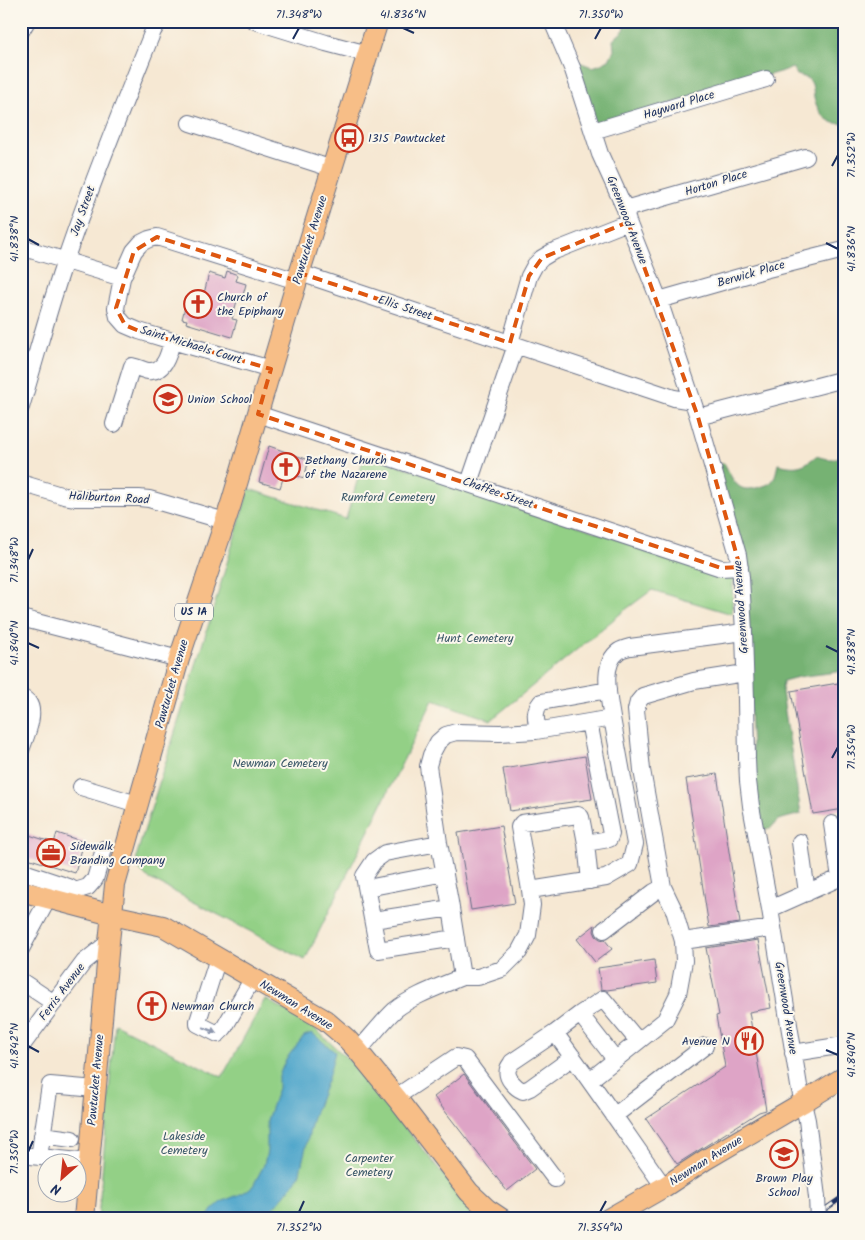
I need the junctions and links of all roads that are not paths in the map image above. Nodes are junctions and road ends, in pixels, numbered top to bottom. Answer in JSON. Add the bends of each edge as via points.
{"nodes":[{"id":1,"x":27,"y":21,"type":"edge"},
{"id":2,"x":159,"y":21,"type":"edge"},
{"id":3,"x":255,"y":21,"type":"edge"},
{"id":4,"x":378,"y":21,"type":"edge"},
{"id":5,"x":552,"y":21,"type":"edge"},
{"id":6,"x":21,"y":31,"type":"edge"},
{"id":7,"x":368,"y":54,"type":"junction"},
{"id":8,"x":766,"y":80,"type":"dead end"},
{"id":9,"x":190,"y":123,"type":"dead end"},
{"id":10,"x":592,"y":131,"type":"junction"},
{"id":11,"x":806,"y":157,"type":"dead end"},
{"id":12,"x":333,"y":169,"type":"junction"},
{"id":13,"x":627,"y":216,"type":"junction"},
{"id":14,"x":21,"y":247,"type":"edge"},
{"id":15,"x":844,"y":250,"type":"edge"},
{"id":16,"x":66,"y":260,"type":"junction"},
{"id":17,"x":299,"y":277,"type":"junction"},
{"id":18,"x":122,"y":278,"type":"junction"},
{"id":19,"x":659,"y":300,"type":"junction"},
{"id":20,"x":172,"y":341,"type":"junction"},
{"id":21,"x":513,"y":344,"type":"junction"},
{"id":22,"x":271,"y":369,"type":"junction"},
{"id":23,"x":844,"y":379,"type":"edge"},
{"id":24,"x":693,"y":401,"type":"junction"},
{"id":25,"x":21,"y":407,"type":"edge"},
{"id":26,"x":258,"y":414,"type":"junction"},
{"id":27,"x":698,"y":417,"type":"junction"},
{"id":28,"x":114,"y":424,"type":"dead end"},
{"id":29,"x":469,"y":483,"type":"junction"},
{"id":30,"x":21,"y":484,"type":"edge"},
{"id":31,"x":225,"y":521,"type":"junction"},
{"id":32,"x":740,"y":567,"type":"junction"},
{"id":33,"x":21,"y":618,"type":"edge"},
{"id":34,"x":744,"y":632,"type":"junction"},
{"id":35,"x":179,"y":659,"type":"junction"},
{"id":36,"x":745,"y":673,"type":"junction"},
{"id":37,"x":608,"y":690,"type":"junction"},
{"id":38,"x":21,"y":697,"type":"edge"},
{"id":39,"x":612,"y":718,"type":"junction"},
{"id":40,"x":589,"y":722,"type":"junction"},
{"id":41,"x":538,"y":730,"type":"junction"},
{"id":42,"x":21,"y":750,"type":"edge"},
{"id":43,"x":81,"y":787,"type":"dead end"},
{"id":44,"x":138,"y":804,"type":"junction"},
{"id":45,"x":832,"y":824,"type":"dead end"},
{"id":46,"x":800,"y":842,"type":"dead end"},
{"id":47,"x":439,"y":843,"type":"junction"},
{"id":48,"x":586,"y":843,"type":"junction"},
{"id":49,"x":104,"y":849,"type":"dead end"},
{"id":50,"x":21,"y":871,"type":"edge"},
{"id":51,"x":445,"y":873,"type":"junction"},
{"id":52,"x":842,"y":877,"type":"edge"},
{"id":53,"x":590,"y":881,"type":"junction"},
{"id":54,"x":366,"y":888,"type":"junction"},
{"id":55,"x":663,"y":888,"type":"junction"},
{"id":56,"x":530,"y":890,"type":"junction"},
{"id":57,"x":21,"y":891,"type":"edge"},
{"id":58,"x":808,"y":892,"type":"junction"},
{"id":59,"x":48,"y":898,"type":"junction"},
{"id":60,"x":73,"y":898,"type":"junction"},
{"id":61,"x":451,"y":908,"type":"junction"},
{"id":62,"x":770,"y":909,"type":"junction"},
{"id":63,"x":112,"y":916,"type":"junction"},
{"id":64,"x":373,"y":920,"type":"junction"},
{"id":65,"x":773,"y":928,"type":"junction"},
{"id":66,"x":604,"y":930,"type":"dead end"},
{"id":67,"x":456,"y":938,"type":"junction"},
{"id":68,"x":683,"y":941,"type":"junction"},
{"id":69,"x":109,"y":942,"type":"junction"},
{"id":70,"x":21,"y":948,"type":"edge"},
{"id":71,"x":218,"y":958,"type":"junction"},
{"id":72,"x":462,"y":977,"type":"junction"},
{"id":73,"x":253,"y":978,"type":"junction"},
{"id":74,"x":21,"y":981,"type":"edge"},
{"id":75,"x":54,"y":1003,"type":"junction"},
{"id":76,"x":580,"y":1014,"type":"junction"},
{"id":77,"x":555,"y":1034,"type":"junction"},
{"id":78,"x":638,"y":1041,"type":"junction"},
{"id":79,"x":844,"y":1045,"type":"edge"},
{"id":80,"x":705,"y":1046,"type":"dead end"},
{"id":81,"x":21,"y":1047,"type":"edge"},
{"id":82,"x":358,"y":1051,"type":"junction"},
{"id":83,"x":793,"y":1053,"type":"junction"},
{"id":84,"x":573,"y":1057,"type":"junction"},
{"id":85,"x":615,"y":1059,"type":"junction"},
{"id":86,"x":844,"y":1077,"type":"edge"},
{"id":87,"x":590,"y":1080,"type":"junction"},
{"id":88,"x":96,"y":1089,"type":"junction"},
{"id":89,"x":396,"y":1097,"type":"junction"},
{"id":90,"x":802,"y":1103,"type":"junction"},
{"id":91,"x":614,"y":1116,"type":"junction"},
{"id":92,"x":42,"y":1135,"type":"junction"},
{"id":93,"x":40,"y":1152,"type":"edge"},
{"id":94,"x":64,"y":1152,"type":"edge"},
{"id":95,"x":21,"y":1155,"type":"edge"},
{"id":96,"x":38,"y":1157,"type":"edge"},
{"id":97,"x":89,"y":1162,"type":"joint"},
{"id":98,"x":555,"y":1180,"type":"dead end"},
{"id":99,"x":664,"y":1187,"type":"junction"},
{"id":100,"x":84,"y":1219,"type":"edge"},
{"id":101,"x":502,"y":1219,"type":"edge"},
{"id":102,"x":608,"y":1219,"type":"edge"},
{"id":103,"x":818,"y":1219,"type":"edge"}],
"edges":[{"from":1,"to":6,"type":"street"},
{"from":2,"to":16,"type":"street","name":"Jay Street","via":[[110,136]]},
{"from":3,"to":7,"type":"street"},
{"from":4,"to":7,"type":"main road","name":"Pawtucket Avenue","number":"US 1A"},
{"from":5,"to":10,"type":"street","name":"Greenwood Avenue","via":[[573,70]]},
{"from":7,"to":12,"type":"main road","name":"Pawtucket Avenue","number":"US 1A"},
{"from":8,"to":10,"type":"street","name":"Hayward Place"},
{"from":9,"to":12,"type":"street"},
{"from":10,"to":13,"type":"street","name":"Greenwood Avenue"},
{"from":11,"to":13,"type":"street","name":"Horton Place"},
{"from":12,"to":17,"type":"main road","name":"Pawtucket Avenue","number":"US 1A"},
{"from":13,"to":19,"type":"street","name":"Greenwood Avenue"},
{"from":13,"to":21,"type":"street","name":"Horton Place","via":[[538,261],[529,276]]},
{"from":14,"to":16,"type":"street"},
{"from":15,"to":19,"type":"street","name":"Berwick Place"},
{"from":16,"to":18,"type":"street"},
{"from":16,"to":25,"type":"street","name":"Jay Street"},
{"from":17,"to":18,"type":"street","name":"Saint Michaels Court","via":[[157,237],[142,243],[134,251]]},
{"from":17,"to":21,"type":"street","name":"Ellis Street"},
{"from":17,"to":22,"type":"main road","name":"Pawtucket Avenue","number":"US 1A"},
{"from":18,"to":20,"type":"street","name":"Saint Michaels Court","via":[[116,308],[118,317],[125,325]]},
{"from":19,"to":24,"type":"street","name":"Greenwood Avenue"},
{"from":20,"to":22,"type":"street","name":"Saint Michaels Court"},
{"from":20,"to":28,"type":"street","via":[[166,361],[160,368],[150,371],[132,366]]},
{"from":21,"to":24,"type":"street","name":"Ellis Street","via":[[674,398]]},
{"from":21,"to":29,"type":"street","name":"Horton Place"},
{"from":22,"to":26,"type":"main road","name":"Pawtucket Avenue","number":"US 1A"},
{"from":23,"to":27,"type":"street"},
{"from":24,"to":27,"type":"street","name":"Greenwood Avenue"},
{"from":26,"to":29,"type":"street","name":"Chaffee Street"},
{"from":26,"to":31,"type":"main road","name":"Pawtucket Avenue","number":"US 1A"},
{"from":27,"to":32,"type":"street","name":"Greenwood Avenue"},
{"from":29,"to":32,"type":"street","name":"Chaffee Street","via":[[721,568]]},
{"from":30,"to":31,"type":"street","name":"Haliburton Road","via":[[76,498],[150,499]]},
{"from":31,"to":35,"type":"main road","name":"Pawtucket Avenue","number":"US 1A"},
{"from":32,"to":34,"type":"street","name":"Greenwood Avenue"},
{"from":33,"to":35,"type":"street"},
{"from":34,"to":36,"type":"street","name":"Greenwood Avenue"},
{"from":34,"to":37,"type":"street","via":[[621,650],[614,655],[607,672]]},
{"from":35,"to":44,"type":"main road","name":"Pawtucket Avenue","number":"US 1A"},
{"from":36,"to":55,"type":"street","via":[[694,681],[643,696],[638,702],[642,770]]},
{"from":36,"to":62,"type":"street","name":"Greenwood Avenue","via":[[748,781]]},
{"from":37,"to":39,"type":"street"},
{"from":37,"to":41,"type":"street","via":[[541,702],[536,707]]},
{"from":38,"to":42,"type":"street","via":[[28,701],[31,717]]},
{"from":39,"to":40,"type":"street"},
{"from":39,"to":53,"type":"street","via":[[635,844],[630,864],[606,878]]},
{"from":40,"to":41,"type":"street"},
{"from":40,"to":48,"type":"street","via":[[611,834],[609,839]]},
{"from":41,"to":47,"type":"street","via":[[456,732],[438,742],[428,766]]},
{"from":43,"to":44,"type":"street"},
{"from":44,"to":63,"type":"main road","name":"Pawtucket Avenue","number":"US 1A","via":[[115,885]]},
{"from":45,"to":52,"type":"street"},
{"from":46,"to":58,"type":"street"},
{"from":47,"to":51,"type":"street"},
{"from":47,"to":54,"type":"street","via":[[385,853],[374,861],[364,876]]},
{"from":48,"to":53,"type":"street"},
{"from":48,"to":56,"type":"street","via":[[578,815],[522,823],[519,827]]},
{"from":49,"to":60,"type":"street","via":[[94,879]]},
{"from":50,"to":60,"type":"street","via":[[69,886]]},
{"from":51,"to":54,"type":"street"},
{"from":51,"to":61,"type":"street"},
{"from":52,"to":58,"type":"street"},
{"from":53,"to":56,"type":"street"},
{"from":54,"to":64,"type":"street"},
{"from":55,"to":66,"type":"street"},
{"from":55,"to":68,"type":"street","via":[[674,910]]},
{"from":56,"to":72,"type":"street","via":[[532,905],[528,935],[519,952],[502,969],[478,977]]},
{"from":57,"to":59,"type":"main road","name":"Newman Avenue"},
{"from":58,"to":62,"type":"street"},
{"from":59,"to":60,"type":"main road","name":"Newman Avenue"},
{"from":59,"to":70,"type":"street"},
{"from":60,"to":63,"type":"main road","name":"Newman Avenue"},
{"from":61,"to":64,"type":"street"},
{"from":61,"to":67,"type":"street"},
{"from":62,"to":65,"type":"street","name":"Greenwood Avenue"},
{"from":63,"to":69,"type":"main road","name":"Pawtucket Avenue","number":"US 1A"},
{"from":63,"to":71,"type":"main road","name":"Newman Avenue","via":[[164,926]]},
{"from":64,"to":67,"type":"street","via":[[378,950]]},
{"from":65,"to":68,"type":"street"},
{"from":65,"to":83,"type":"street","name":"Greenwood Avenue"},
{"from":67,"to":72,"type":"street"},
{"from":68,"to":78,"type":"street","via":[[684,962],[678,994],[664,1020]]},
{"from":69,"to":75,"type":"street","name":"Ferris Avenue","via":[[84,962]]},
{"from":69,"to":88,"type":"main road","name":"Pawtucket Avenue","number":"US 1A"},
{"from":71,"to":73,"type":"main road","name":"Newman Avenue"},
{"from":71,"to":73,"type":"street","one_way":true,"via":[[198,1024],[218,1034]]},
{"from":72,"to":82,"type":"street","via":[[404,1004]]},
{"from":73,"to":82,"type":"main road","name":"Newman Avenue","via":[[325,1020]]},
{"from":74,"to":75,"type":"street"},
{"from":75,"to":81,"type":"street","name":"Ferris Avenue"},
{"from":76,"to":77,"type":"street"},
{"from":76,"to":78,"type":"street","via":[[603,999]]},
{"from":76,"to":85,"type":"street"},
{"from":77,"to":84,"type":"street"},
{"from":77,"to":84,"type":"street","via":[[512,1062],[507,1076],[516,1088],[523,1091],[530,1088]]},
{"from":78,"to":85,"type":"street"},
{"from":79,"to":83,"type":"street"},
{"from":80,"to":91,"type":"street"},
{"from":82,"to":89,"type":"main road","name":"Newman Avenue"},
{"from":83,"to":90,"type":"street","name":"Greenwood Avenue"},
{"from":84,"to":87,"type":"street"},
{"from":85,"to":87,"type":"street"},
{"from":86,"to":90,"type":"main road","name":"Newman Avenue"},
{"from":87,"to":91,"type":"street"},
{"from":88,"to":92,"type":"street","via":[[50,1086]]},
{"from":88,"to":97,"type":"main road","name":"Pawtucket Avenue","number":"US 1A"},
{"from":89,"to":98,"type":"street","via":[[456,1057],[465,1059]]},
{"from":89,"to":101,"type":"main road","name":"Newman Avenue","via":[[469,1192]]},
{"from":90,"to":99,"type":"main road","name":"Newman Avenue"},
{"from":90,"to":103,"type":"street","name":"Greenwood Avenue","bridge":true,"via":[[807,1120]]},
{"from":91,"to":99,"type":"street"},
{"from":92,"to":93,"type":"street"},
{"from":92,"to":94,"type":"street","via":[[68,1138]]},
{"from":95,"to":96,"type":"street"},
{"from":97,"to":100,"type":"main road","name":"Pawtucket Avenue","number":"US 1A"},
{"from":99,"to":102,"type":"main road","name":"Newman Avenue"}]}
